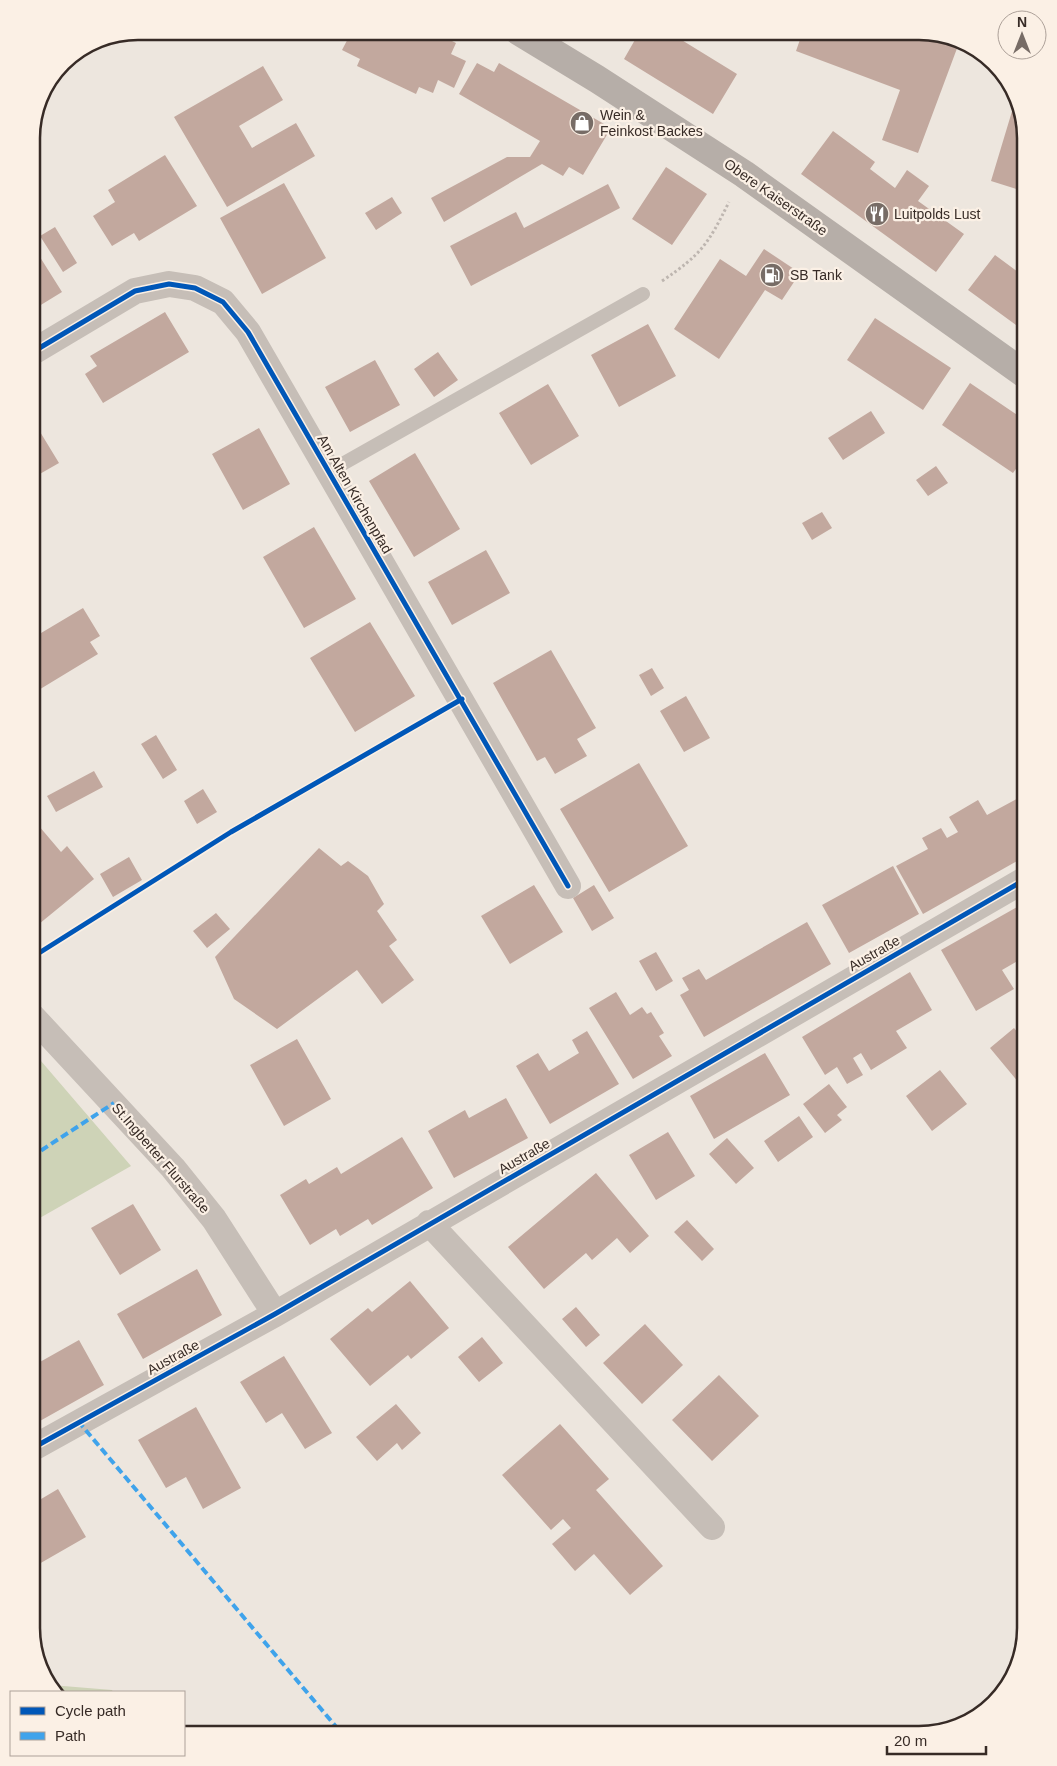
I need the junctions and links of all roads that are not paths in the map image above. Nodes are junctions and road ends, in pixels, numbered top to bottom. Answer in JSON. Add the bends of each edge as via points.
{"nodes":[{"id":1,"x":533,"y":40,"type":"edge"},
{"id":2,"x":643,"y":294,"type":"road end"},
{"id":3,"x":40,"y":348,"type":"edge"},
{"id":4,"x":1017,"y":369,"type":"edge"},
{"id":5,"x":330,"y":471,"type":"junction"},
{"id":6,"x":1017,"y":884,"type":"edge"},
{"id":7,"x":568,"y":886,"type":"dead end"},
{"id":8,"x":40,"y":1025,"type":"edge"},
{"id":9,"x":429,"y":1223,"type":"junction"},
{"id":10,"x":275,"y":1314,"type":"junction"},
{"id":11,"x":40,"y":1444,"type":"edge"},
{"id":12,"x":712,"y":1527,"type":"dead end"}],
"edges":[{"from":1,"to":4,"type":"main road","name":"Obere Kaiserstraße","via":[[744,174]]},
{"from":2,"to":5,"type":"lane","name":"Am Alten Kirchenpfad"},
{"from":3,"to":5,"type":"street","name":"Am Alten Kirchenpfad","via":[[134,291],[169,284],[195,288],[223,302],[248,332]]},
{"from":5,"to":7,"type":"street","name":"Am Alten Kirchenpfad"},
{"from":6,"to":9,"type":"street","name":"Austraße"},
{"from":8,"to":10,"type":"street","name":"St.Ingberter Flurstraße","via":[[114,1103],[214,1219]]},
{"from":9,"to":10,"type":"street","name":"Austraße"},
{"from":9,"to":12,"type":"street"},
{"from":10,"to":11,"type":"street","name":"Austraße"}]}
